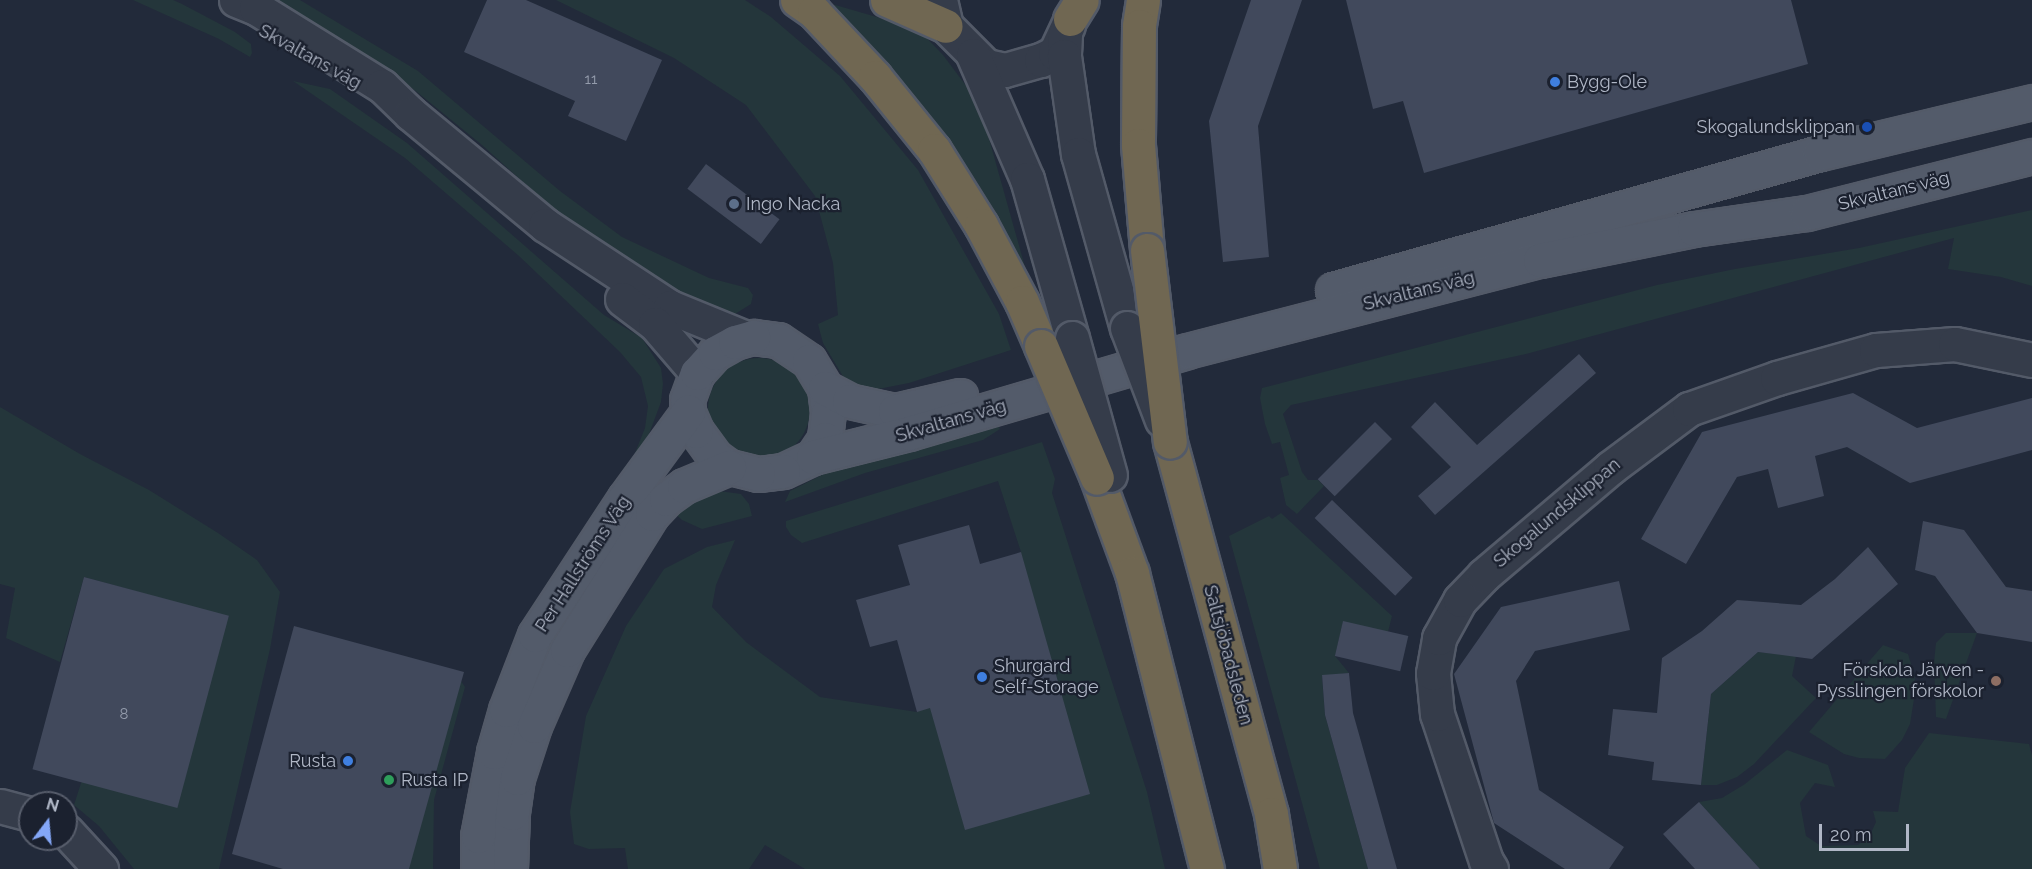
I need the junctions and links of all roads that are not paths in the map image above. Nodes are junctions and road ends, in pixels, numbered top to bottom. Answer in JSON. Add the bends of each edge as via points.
{"nodes":[{"id":1,"x":210,"y":0,"type":"edge"},
{"id":2,"x":236,"y":0,"type":"edge"},
{"id":3,"x":797,"y":0,"type":"edge"},
{"id":4,"x":887,"y":0,"type":"edge"},
{"id":5,"x":1143,"y":0,"type":"edge"},
{"id":6,"x":943,"y":13,"type":"edge"},
{"id":7,"x":1072,"y":13,"type":"edge"},
{"id":8,"x":973,"y":55,"type":"junction"},
{"id":9,"x":2032,"y":102,"type":"edge"},
{"id":10,"x":411,"y":114,"type":"junction"},
{"id":11,"x":2032,"y":156,"type":"edge"},
{"id":12,"x":545,"y":225,"type":"junction"},
{"id":13,"x":746,"y":338,"type":"junction"},
{"id":14,"x":1057,"y":342,"type":"junction"},
{"id":15,"x":2032,"y":360,"type":"edge"},
{"id":16,"x":697,"y":373,"type":"junction"},
{"id":17,"x":825,"y":388,"type":"junction"},
{"id":18,"x":688,"y":412,"type":"junction"},
{"id":19,"x":1170,"y":442,"type":"junction"},
{"id":20,"x":813,"y":457,"type":"junction"},
{"id":21,"x":729,"y":467,"type":"junction"},
{"id":22,"x":0,"y":806,"type":"edge"},
{"id":23,"x":18,"y":811,"type":"edge"},
{"id":24,"x":1271,"y":814,"type":"junction"},
{"id":25,"x":78,"y":844,"type":"edge"},
{"id":26,"x":101,"y":869,"type":"edge"},
{"id":27,"x":478,"y":869,"type":"edge"},
{"id":28,"x":510,"y":869,"type":"edge"},
{"id":29,"x":1207,"y":869,"type":"edge"},
{"id":30,"x":1280,"y":869,"type":"edge"},
{"id":31,"x":1291,"y":869,"type":"edge"},
{"id":32,"x":1491,"y":869,"type":"edge"}],
"edges":[{"from":1,"to":10,"type":"street","name":"Skvaltans väg"},
{"from":2,"to":10,"type":"street","name":"Skvaltans väg","via":[[338,57],[382,86]]},
{"from":3,"to":14,"type":"highway","via":[[814,12],[875,76],[933,150],[981,225],[1022,302]]},
{"from":4,"to":6,"type":"highway"},
{"from":5,"to":19,"type":"highway","name":"Saltsjöbadsleden","bridge":true,"via":[[1139,26],[1138,145]]},
{"from":6,"to":8,"type":"street"},
{"from":7,"to":8,"type":"street","via":[[1055,52],[1041,60],[1005,70],[986,66]]},
{"from":7,"to":19,"type":"street","bridge":true,"via":[[1066,72],[1078,154],[1127,328]]},
{"from":8,"to":14,"type":"street","via":[[1027,179]]},
{"from":9,"to":17,"type":"main road","name":"Skvaltans väg","via":[[1820,153],[932,404],[895,411],[874,409]]},
{"from":10,"to":12,"type":"street","name":"Skvaltans väg"},
{"from":11,"to":20,"type":"main road","name":"Skvaltans väg","via":[[1807,213],[1694,229],[1540,260],[1186,351],[909,433]]},
{"from":12,"to":13,"type":"street","name":"Skvaltans väg","via":[[670,307]]},
{"from":12,"to":16,"type":"street","name":"Skvaltans väg","via":[[585,271],[655,324]]},
{"from":13,"to":16,"type":"main road","via":[[715,353]]},
{"from":13,"to":17,"type":"main road","name":"Skvaltans väg","via":[[766,338],[790,347],[813,366]]},
{"from":14,"to":29,"type":"highway","bridge":true,"via":[[1132,573]]},
{"from":15,"to":32,"type":"street","name":"Skogalundsklippan","via":[[1955,344],[1876,350],[1777,378],[1689,409],[1610,468],[1484,575],[1460,600],[1438,638],[1433,673],[1437,714]]},
{"from":16,"to":18,"type":"main road","via":[[690,386]]},
{"from":17,"to":20,"type":"main road","name":"Skvaltans väg","via":[[825,439]]},
{"from":18,"to":21,"type":"main road","name":"Skvaltans väg","via":[[706,447]]},
{"from":18,"to":27,"type":"main road","name":"Per Hallströms Väg","via":[[535,635],[494,752],[478,836]]},
{"from":19,"to":24,"type":"highway","name":"Saltsjöbadsleden"},
{"from":20,"to":21,"type":"main road","name":"Skvaltans väg","via":[[783,471],[758,474]]},
{"from":21,"to":28,"type":"main road","name":"Per Hallströms Väg","via":[[684,486],[652,514],[567,650],[534,726],[517,778]]},
{"from":22,"to":23,"type":"street"},
{"from":24,"to":30,"type":"highway","name":"Saltsjöbadsleden"},
{"from":24,"to":31,"type":"highway"},
{"from":25,"to":26,"type":"street"}]}
